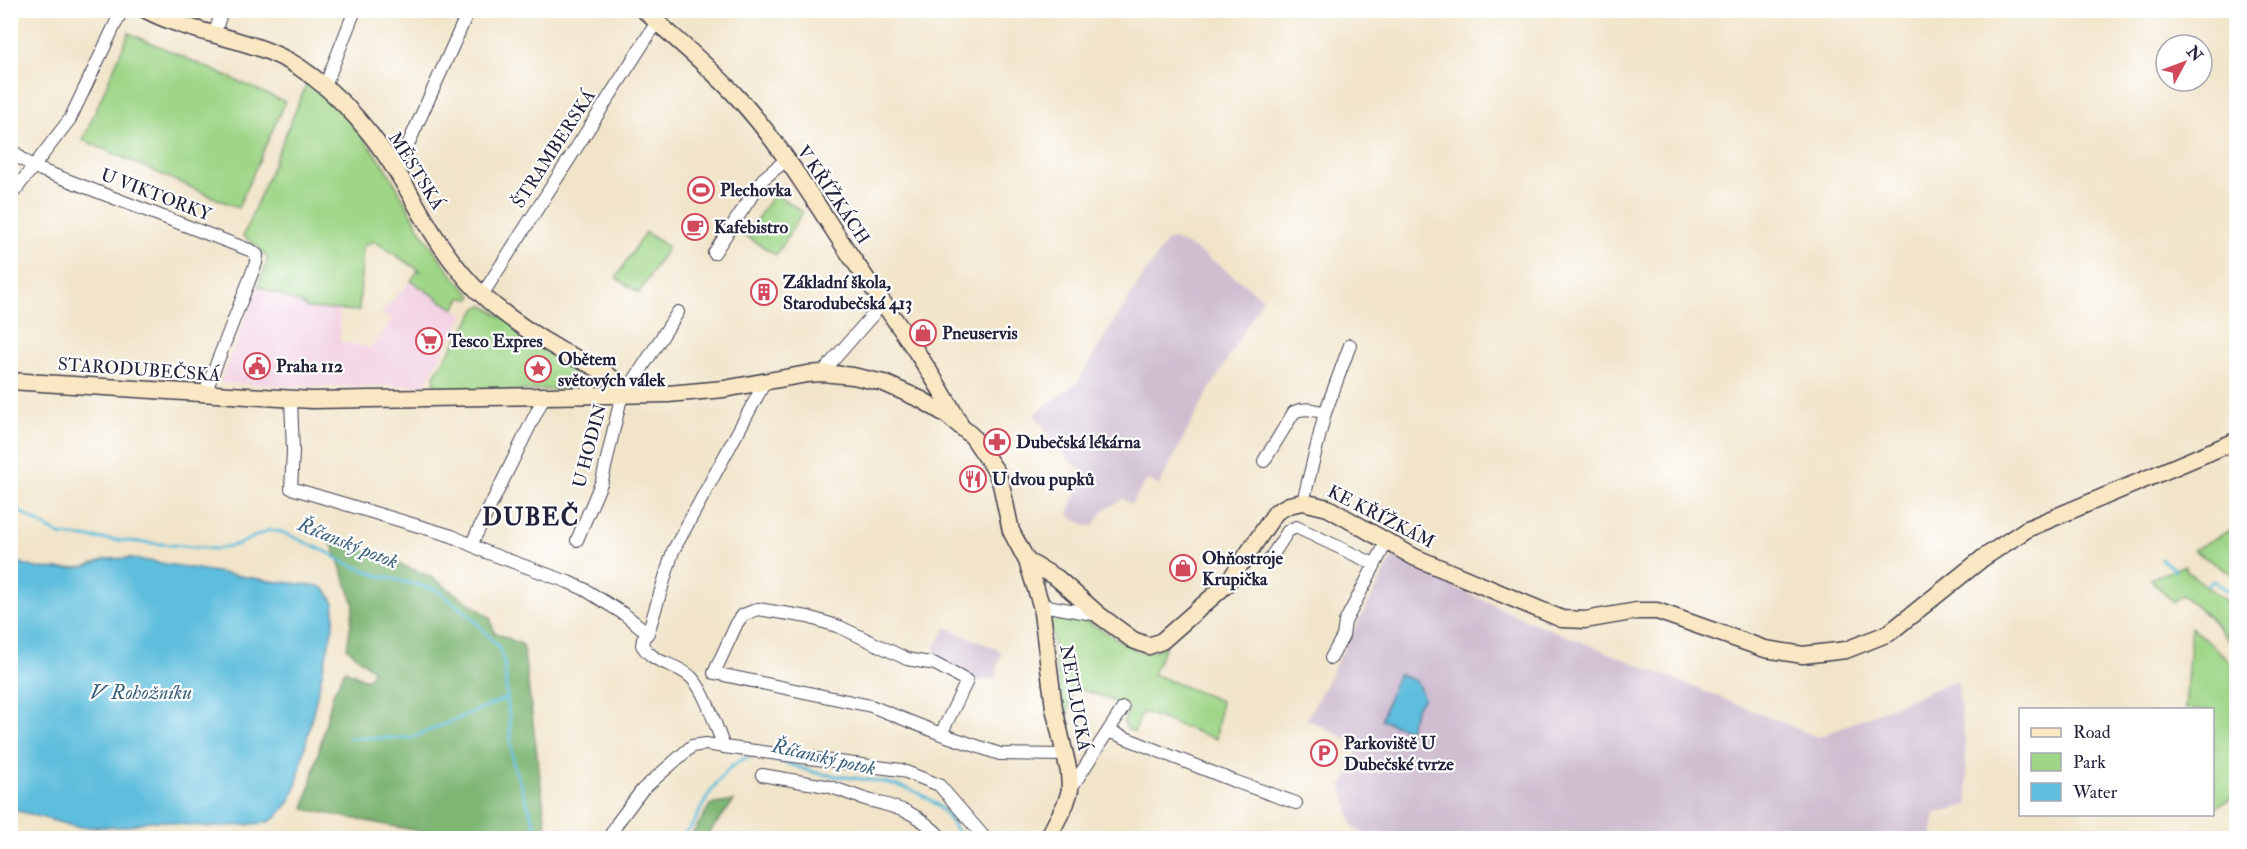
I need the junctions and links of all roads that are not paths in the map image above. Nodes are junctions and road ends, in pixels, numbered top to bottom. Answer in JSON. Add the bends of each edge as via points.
{"nodes":[{"id":1,"x":122,"y":10,"type":"edge"},
{"id":2,"x":146,"y":10,"type":"edge"},
{"id":3,"x":222,"y":10,"type":"edge"},
{"id":4,"x":355,"y":10,"type":"edge"},
{"id":5,"x":469,"y":10,"type":"edge"},
{"id":6,"x":644,"y":10,"type":"edge"},
{"id":7,"x":657,"y":22,"type":"junction"},
{"id":8,"x":214,"y":36,"type":"junction"},
{"id":9,"x":324,"y":86,"type":"junction"},
{"id":10,"x":10,"y":148,"type":"edge"},
{"id":11,"x":786,"y":160,"type":"junction"},
{"id":12,"x":33,"y":166,"type":"junction"},
{"id":13,"x":396,"y":171,"type":"junction"},
{"id":14,"x":10,"y":197,"type":"edge"},
{"id":15,"x":714,"y":253,"type":"dead end"},
{"id":16,"x":482,"y":295,"type":"junction"},
{"id":17,"x":883,"y":303,"type":"junction"},
{"id":18,"x":678,"y":312,"type":"dead end"},
{"id":19,"x":1350,"y":345,"type":"dead end"},
{"id":20,"x":822,"y":373,"type":"junction"},
{"id":21,"x":10,"y":381,"type":"edge"},
{"id":22,"x":765,"y":381,"type":"junction"},
{"id":23,"x":205,"y":393,"type":"junction"},
{"id":24,"x":625,"y":395,"type":"junction"},
{"id":25,"x":544,"y":397,"type":"junction"},
{"id":26,"x":291,"y":399,"type":"junction"},
{"id":27,"x":1325,"y":413,"type":"junction"},
{"id":28,"x":961,"y":425,"type":"junction"},
{"id":29,"x":2236,"y":441,"type":"edge"},
{"id":30,"x":1264,"y":461,"type":"dead end"},
{"id":31,"x":1303,"y":502,"type":"junction"},
{"id":32,"x":578,"y":540,"type":"dead end"},
{"id":33,"x":1386,"y":543,"type":"junction"},
{"id":34,"x":471,"y":545,"type":"junction"},
{"id":35,"x":1270,"y":559,"type":"dead end"},
{"id":36,"x":1027,"y":561,"type":"junction"},
{"id":37,"x":1374,"y":564,"type":"junction"},
{"id":38,"x":1041,"y":605,"type":"junction"},
{"id":39,"x":1100,"y":615,"type":"junction"},
{"id":40,"x":648,"y":633,"type":"junction"},
{"id":41,"x":1331,"y":658,"type":"dead end"},
{"id":42,"x":1122,"y":708,"type":"dead end"},
{"id":43,"x":1108,"y":731,"type":"junction"},
{"id":44,"x":940,"y":734,"type":"junction"},
{"id":45,"x":724,"y":747,"type":"junction"},
{"id":46,"x":1066,"y":755,"type":"junction"},
{"id":47,"x":762,"y":775,"type":"dead end"},
{"id":48,"x":1070,"y":790,"type":"junction"},
{"id":49,"x":1296,"y":803,"type":"dead end"},
{"id":50,"x":609,"y":838,"type":"edge"},
{"id":51,"x":942,"y":838,"type":"edge"},
{"id":52,"x":986,"y":838,"type":"edge"},
{"id":53,"x":1048,"y":838,"type":"edge"}],
"edges":[{"from":1,"to":12,"type":"street","via":[[69,119]]},
{"from":2,"to":8,"type":"street","name":"MĚSTSKÁ"},
{"from":3,"to":8,"type":"street"},
{"from":4,"to":9,"type":"street"},
{"from":5,"to":13,"type":"street"},
{"from":6,"to":7,"type":"street","name":"V KŘÍŽKÁCH"},
{"from":7,"to":11,"type":"street","name":"V KŘÍŽKÁCH","via":[[739,99]]},
{"from":7,"to":16,"type":"street","name":"ŠTRAMBERSKÁ"},
{"from":8,"to":9,"type":"street","name":"MĚSTSKÁ","via":[[274,53]]},
{"from":9,"to":13,"type":"street","name":"MĚSTSKÁ","via":[[365,127]]},
{"from":10,"to":12,"type":"street"},
{"from":11,"to":15,"type":"street","via":[[763,179]]},
{"from":11,"to":17,"type":"street","name":"V KŘÍŽKÁCH"},
{"from":12,"to":14,"type":"street"},
{"from":12,"to":23,"type":"street","name":"U VIKTORKY","via":[[257,255]]},
{"from":13,"to":16,"type":"street","name":"MĚSTSKÁ","via":[[445,252]]},
{"from":16,"to":24,"type":"street","name":"MĚSTSKÁ","via":[[543,339],[614,379]]},
{"from":17,"to":20,"type":"street"},
{"from":17,"to":28,"type":"street","name":"V KŘÍŽKÁCH"},
{"from":18,"to":24,"type":"street","name":"U HODIN"},
{"from":19,"to":27,"type":"street"},
{"from":20,"to":22,"type":"street","name":"STARODUBEČSKÁ"},
{"from":20,"to":28,"type":"street","name":"STARODUBEČSKÁ","via":[[884,383],[922,400]]},
{"from":21,"to":23,"type":"street","name":"STARODUBEČSKÁ"},
{"from":22,"to":24,"type":"street","name":"STARODUBEČSKÁ","via":[[708,392]]},
{"from":22,"to":40,"type":"street","via":[[673,551]]},
{"from":23,"to":26,"type":"street","name":"STARODUBEČSKÁ"},
{"from":24,"to":25,"type":"street","name":"STARODUBEČSKÁ"},
{"from":24,"to":32,"type":"street","name":"U HODIN","via":[[602,481]]},
{"from":25,"to":26,"type":"street","name":"STARODUBEČSKÁ"},
{"from":25,"to":34,"type":"street"},
{"from":26,"to":34,"type":"street","via":[[291,488]]},
{"from":27,"to":30,"type":"street","via":[[1311,409],[1294,412]]},
{"from":27,"to":31,"type":"street"},
{"from":28,"to":36,"type":"street","name":"STARODUBEČSKÁ","via":[[996,471],[1011,531]]},
{"from":29,"to":33,"type":"street","name":"KE KŘÍŽKÁM","via":[[2011,538],[1889,633],[1846,650],[1803,655],[1765,649],[1658,612],[1562,619],[1457,577]]},
{"from":31,"to":33,"type":"street","name":"KE KŘÍŽKÁM","via":[[1328,508]]},
{"from":31,"to":39,"type":"street","name":"KE KŘÍŽKÁM","via":[[1276,512],[1227,584],[1162,641],[1149,646],[1141,644]]},
{"from":33,"to":37,"type":"street"},
{"from":34,"to":40,"type":"street","via":[[584,589]]},
{"from":35,"to":37,"type":"street","via":[[1288,531],[1296,527]]},
{"from":36,"to":38,"type":"street","name":"NETLUCKÁ"},
{"from":36,"to":39,"type":"street","via":[[1057,578]]},
{"from":37,"to":41,"type":"street"},
{"from":38,"to":39,"type":"street"},
{"from":38,"to":46,"type":"street","name":"NETLUCKÁ","via":[[1054,708]]},
{"from":40,"to":45,"type":"street","via":[[642,645],[646,652],[692,678]]},
{"from":42,"to":43,"type":"street"},
{"from":43,"to":48,"type":"street"},
{"from":43,"to":49,"type":"street"},
{"from":44,"to":44,"type":"street","via":[[871,706],[714,673],[743,615],[758,609],[808,617],[848,630],[907,658],[936,664],[967,681]]},
{"from":44,"to":46,"type":"street","via":[[1000,754]]},
{"from":45,"to":50,"type":"street","via":[[692,746],[642,790]]},
{"from":45,"to":52,"type":"street","via":[[902,770],[923,777],[939,785]]},
{"from":46,"to":48,"type":"street","name":"NETLUCKÁ"},
{"from":47,"to":51,"type":"street","via":[[827,786],[888,803],[921,819]]},
{"from":48,"to":53,"type":"street","name":"NETLUCKÁ"}]}
